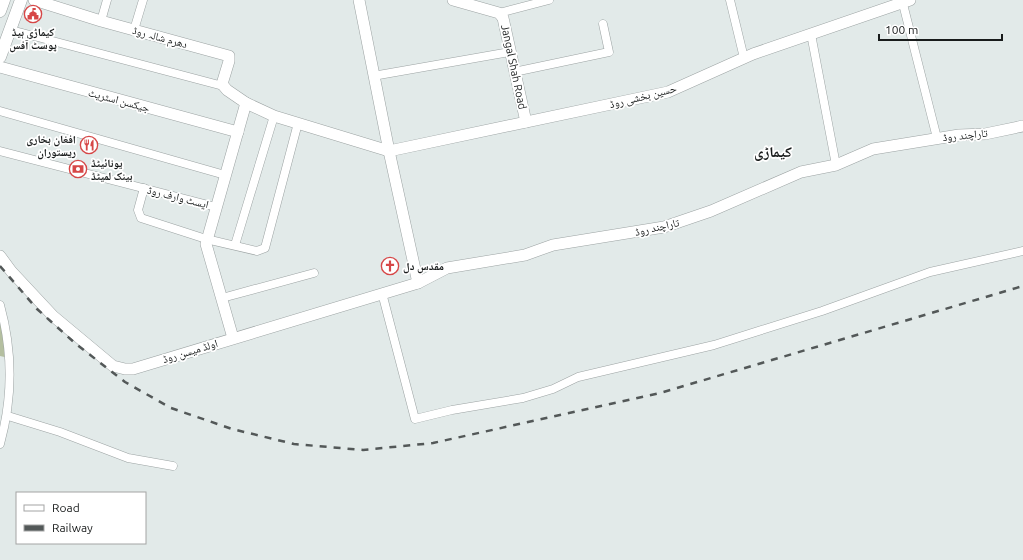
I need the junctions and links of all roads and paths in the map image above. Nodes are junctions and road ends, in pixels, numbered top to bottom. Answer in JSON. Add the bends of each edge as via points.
{"nodes":[{"id":1,"x":4,"y":0,"type":"edge"},
{"id":2,"x":21,"y":0,"type":"edge"},
{"id":3,"x":34,"y":0,"type":"edge"},
{"id":4,"x":107,"y":0,"type":"edge"},
{"id":5,"x":143,"y":0,"type":"edge"},
{"id":6,"x":359,"y":0,"type":"edge"},
{"id":7,"x":549,"y":0,"type":"edge"},
{"id":8,"x":730,"y":0,"type":"edge"},
{"id":9,"x":460,"y":1,"type":"edge"},
{"id":10,"x":905,"y":1,"type":"edge"},
{"id":11,"x":0,"y":11,"type":"edge"},
{"id":12,"x":499,"y":13,"type":"junction"},
{"id":13,"x":101,"y":21,"type":"junction"},
{"id":14,"x":603,"y":24,"type":"dead end"},
{"id":15,"x":11,"y":30,"type":"junction"},
{"id":16,"x":134,"y":30,"type":"junction"},
{"id":17,"x":811,"y":34,"type":"junction"},
{"id":18,"x":510,"y":52,"type":"junction"},
{"id":19,"x":0,"y":57,"type":"edge"},
{"id":20,"x":744,"y":58,"type":"junction"},
{"id":21,"x":0,"y":67,"type":"edge"},
{"id":22,"x":514,"y":72,"type":"junction"},
{"id":23,"x":373,"y":76,"type":"junction"},
{"id":24,"x":224,"y":86,"type":"junction"},
{"id":25,"x":246,"y":103,"type":"junction"},
{"id":26,"x":0,"y":111,"type":"edge"},
{"id":27,"x":274,"y":116,"type":"junction"},
{"id":28,"x":526,"y":122,"type":"junction"},
{"id":29,"x":298,"y":123,"type":"junction"},
{"id":30,"x":1023,"y":126,"type":"edge"},
{"id":31,"x":238,"y":132,"type":"junction"},
{"id":32,"x":937,"y":138,"type":"junction"},
{"id":33,"x":0,"y":151,"type":"edge"},
{"id":34,"x":389,"y":151,"type":"junction"},
{"id":35,"x":836,"y":165,"type":"junction"},
{"id":36,"x":225,"y":175,"type":"junction"},
{"id":37,"x":144,"y":188,"type":"junction"},
{"id":38,"x":216,"y":206,"type":"junction"},
{"id":39,"x":206,"y":239,"type":"junction"},
{"id":40,"x":235,"y":245,"type":"junction"},
{"id":41,"x":1023,"y":251,"type":"edge"},
{"id":42,"x":0,"y":256,"type":"edge"},
{"id":43,"x":314,"y":273,"type":"dead end"},
{"id":44,"x":418,"y":283,"type":"junction"},
{"id":45,"x":382,"y":293,"type":"junction"},
{"id":46,"x":222,"y":298,"type":"junction"},
{"id":47,"x":0,"y":305,"type":"edge"},
{"id":48,"x":233,"y":338,"type":"junction"},
{"id":49,"x":8,"y":416,"type":"junction"},
{"id":50,"x":0,"y":444,"type":"edge"},
{"id":51,"x":173,"y":466,"type":"dead end"}],
"edges":[{"from":1,"to":11,"type":"main road"},
{"from":2,"to":15,"type":"main road"},
{"from":3,"to":13,"type":"street","name":"دھرم شالہ روڈ"},
{"from":4,"to":13,"type":"street"},
{"from":5,"to":16,"type":"street"},
{"from":6,"to":23,"type":"street"},
{"from":7,"to":12,"type":"street"},
{"from":8,"to":20,"type":"street"},
{"from":9,"to":12,"type":"street","name":"Jangal Shah Road"},
{"from":10,"to":17,"type":"street","name":"حسین بخشی روڈ"},
{"from":10,"to":32,"type":"street"},
{"from":12,"to":18,"type":"street","name":"Jangal Shah Road","via":[[505,24]]},
{"from":13,"to":16,"type":"street","name":"دھرم شالہ روڈ"},
{"from":14,"to":22,"type":"street","via":[[609,52]]},
{"from":15,"to":19,"type":"main road"},
{"from":15,"to":24,"type":"street"},
{"from":16,"to":24,"type":"street","name":"دھرم شالہ روڈ","via":[[229,56],[223,79]]},
{"from":17,"to":20,"type":"street","name":"حسین بخشی روڈ"},
{"from":17,"to":35,"type":"street"},
{"from":18,"to":22,"type":"street","name":"Jangal Shah Road"},
{"from":18,"to":23,"type":"street"},
{"from":20,"to":28,"type":"street","name":"حسین بخشی روڈ","via":[[668,92]]},
{"from":21,"to":31,"type":"street","name":"جیکسن اسٹریٹ"},
{"from":22,"to":28,"type":"street","name":"Jangal Shah Road"},
{"from":23,"to":34,"type":"street"},
{"from":24,"to":25,"type":"street"},
{"from":25,"to":27,"type":"street"},
{"from":25,"to":31,"type":"street"},
{"from":26,"to":36,"type":"street"},
{"from":27,"to":29,"type":"street"},
{"from":27,"to":40,"type":"street"},
{"from":28,"to":34,"type":"street","name":"حسین بخشی روڈ"},
{"from":29,"to":34,"type":"street"},
{"from":29,"to":40,"type":"street","via":[[265,248],[257,251]]},
{"from":30,"to":32,"type":"street","name":"تاراچند روڈ","via":[[985,134],[959,134]]},
{"from":31,"to":36,"type":"street"},
{"from":32,"to":35,"type":"street","name":"تاراچند روڈ","via":[[873,149]]},
{"from":33,"to":37,"type":"street","name":"ایسٹ وارف روڈ"},
{"from":34,"to":44,"type":"street"},
{"from":35,"to":44,"type":"street","name":"تاراچند روڈ","via":[[801,172],[664,227],[553,245],[525,255],[447,268]]},
{"from":36,"to":38,"type":"street"},
{"from":37,"to":38,"type":"street","name":"ایسٹ وارف روڈ"},
{"from":37,"to":39,"type":"street","via":[[138,210],[141,218]]},
{"from":38,"to":39,"type":"street"},
{"from":39,"to":40,"type":"street"},
{"from":39,"to":46,"type":"street"},
{"from":41,"to":45,"type":"street","via":[[930,272],[822,311],[721,343],[578,377],[553,389],[523,398],[415,419]]},
{"from":42,"to":48,"type":"street","name":"اولڈ میسن روڈ","via":[[53,316],[118,369],[132,369]]},
{"from":43,"to":46,"type":"street"},
{"from":44,"to":45,"type":"street","name":"اولڈ میسن روڈ"},
{"from":45,"to":48,"type":"street","name":"اولڈ میسن روڈ"},
{"from":46,"to":48,"type":"street"},
{"from":47,"to":49,"type":"street","via":[[10,356]]},
{"from":49,"to":50,"type":"street"},
{"from":49,"to":51,"type":"street","via":[[60,432],[128,458]]}]}
